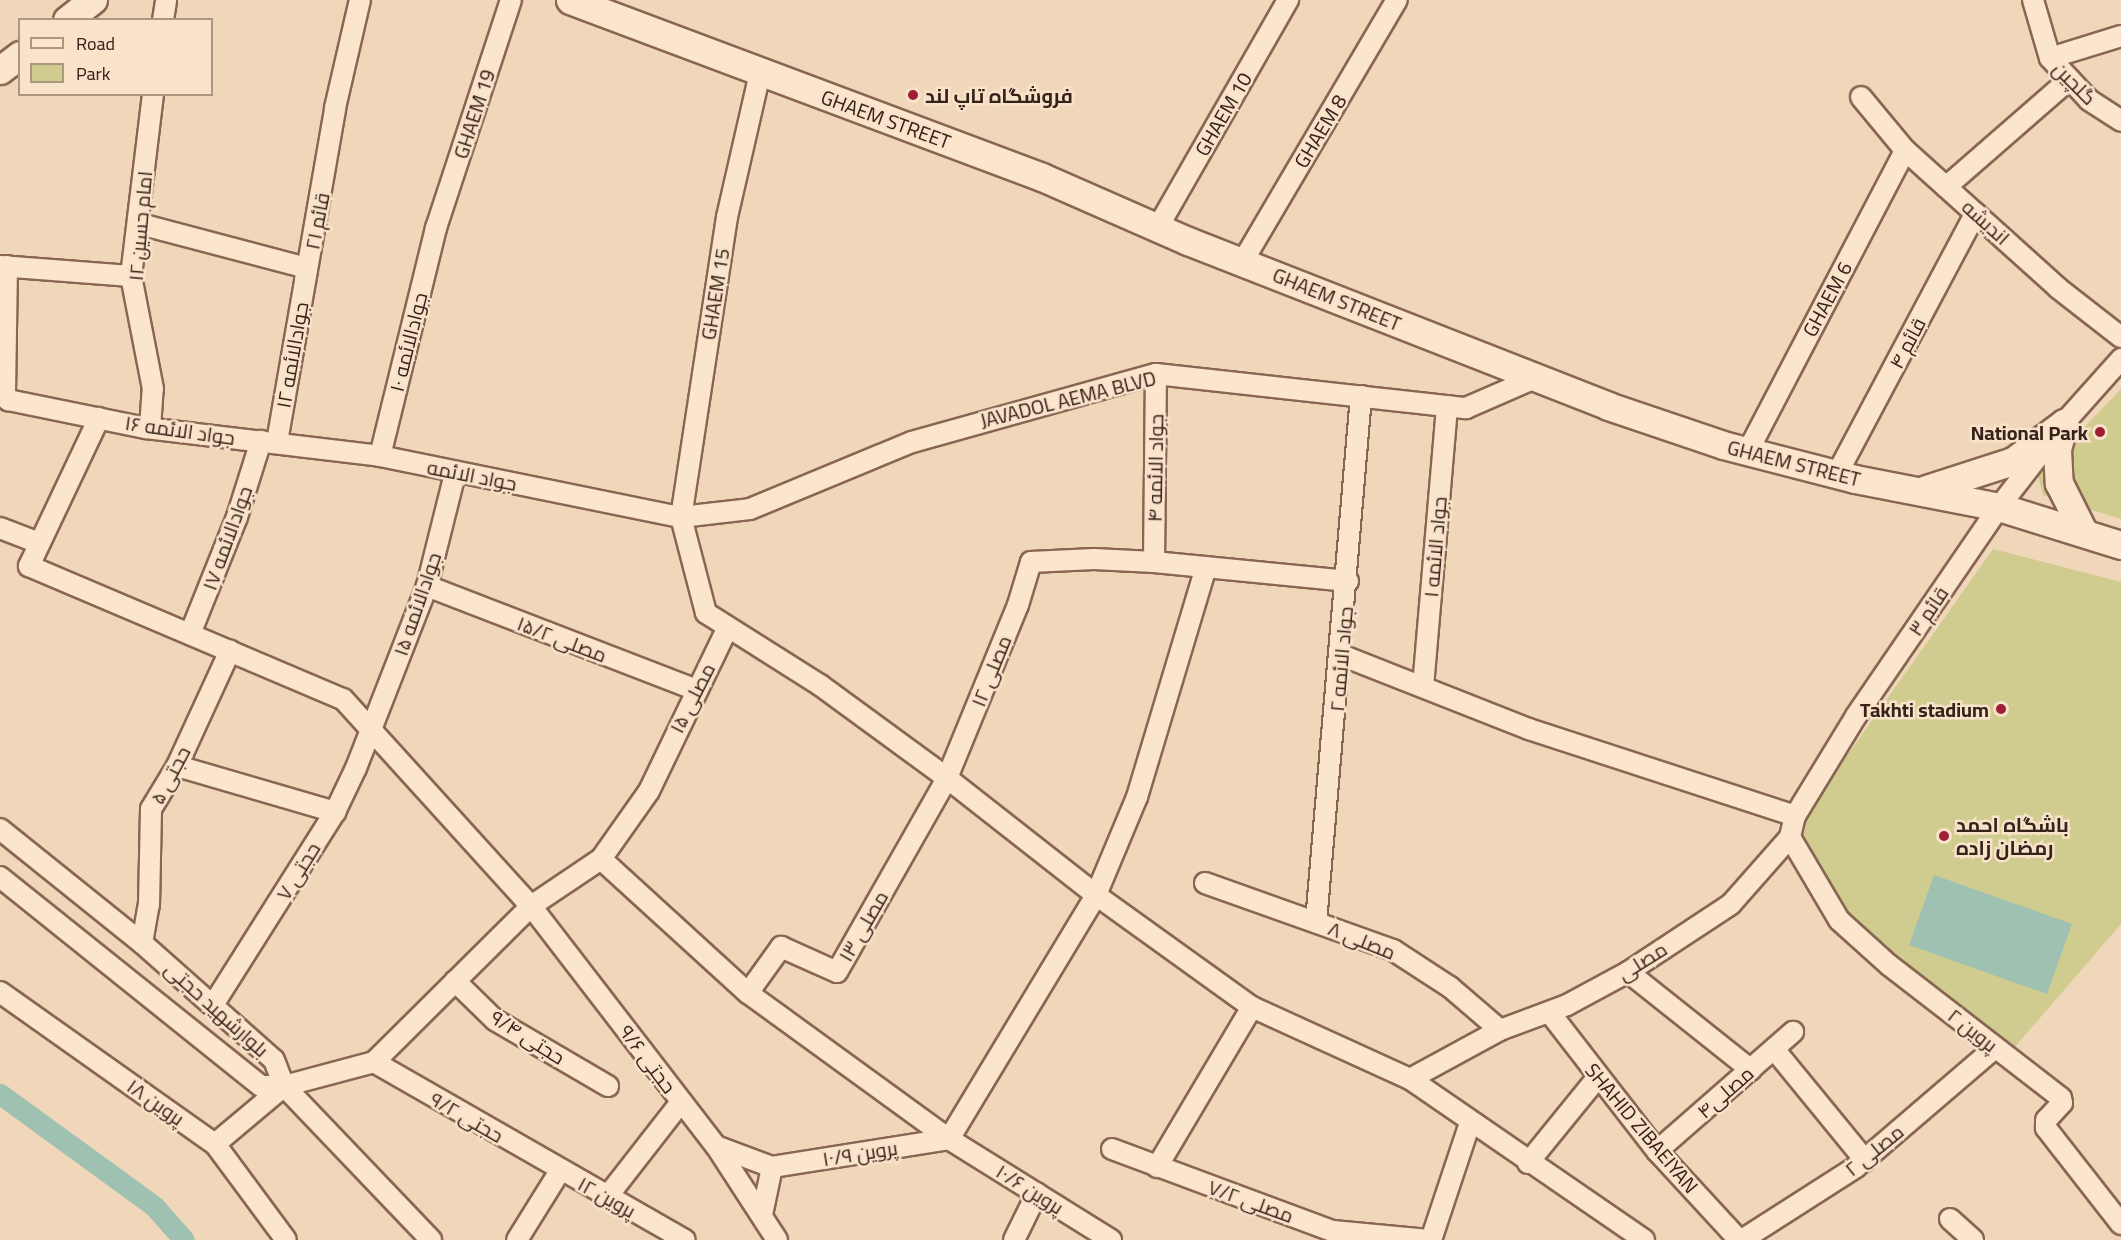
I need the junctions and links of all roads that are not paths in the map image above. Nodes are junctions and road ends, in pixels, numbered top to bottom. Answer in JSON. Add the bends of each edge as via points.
{"nodes":[{"id":1,"x":93,"y":0,"type":"edge"},
{"id":2,"x":166,"y":0,"type":"edge"},
{"id":3,"x":360,"y":0,"type":"edge"},
{"id":4,"x":511,"y":0,"type":"edge"},
{"id":5,"x":570,"y":0,"type":"edge"},
{"id":6,"x":1288,"y":0,"type":"edge"},
{"id":7,"x":1397,"y":0,"type":"edge"},
{"id":8,"x":2033,"y":0,"type":"edge"},
{"id":9,"x":70,"y":18,"type":"edge"},
{"id":10,"x":163,"y":18,"type":"edge"},
{"id":11,"x":2121,"y":36,"type":"edge"},
{"id":12,"x":18,"y":56,"type":"edge"},
{"id":13,"x":2050,"y":58,"type":"junction"},
{"id":14,"x":0,"y":70,"type":"edge"},
{"id":15,"x":760,"y":73,"type":"junction"},
{"id":16,"x":2070,"y":80,"type":"junction"},
{"id":17,"x":153,"y":96,"type":"edge"},
{"id":18,"x":1861,"y":97,"type":"dead end"},
{"id":19,"x":2121,"y":122,"type":"edge"},
{"id":20,"x":1905,"y":150,"type":"junction"},
{"id":21,"x":1946,"y":187,"type":"junction"},
{"id":22,"x":1976,"y":213,"type":"junction"},
{"id":23,"x":140,"y":224,"type":"junction"},
{"id":24,"x":1158,"y":227,"type":"junction"},
{"id":25,"x":436,"y":228,"type":"joint"},
{"id":26,"x":1243,"y":261,"type":"junction"},
{"id":27,"x":4,"y":266,"type":"edge"},
{"id":28,"x":307,"y":268,"type":"junction"},
{"id":29,"x":131,"y":276,"type":"junction"},
{"id":30,"x":2121,"y":337,"type":"edge"},
{"id":31,"x":2121,"y":359,"type":"edge"},
{"id":32,"x":1156,"y":374,"type":"junction"},
{"id":33,"x":1535,"y":378,"type":"junction"},
{"id":34,"x":1361,"y":396,"type":"junction"},
{"id":35,"x":1447,"y":406,"type":"junction"},
{"id":36,"x":99,"y":418,"type":"junction"},
{"id":37,"x":2064,"y":423,"type":"junction"},
{"id":38,"x":150,"y":428,"type":"junction"},
{"id":39,"x":269,"y":441,"type":"junction"},
{"id":40,"x":1749,"y":449,"type":"junction"},
{"id":41,"x":380,"y":456,"type":"junction"},
{"id":42,"x":1838,"y":472,"type":"junction"},
{"id":43,"x":455,"y":474,"type":"junction"},
{"id":44,"x":1918,"y":491,"type":"junction"},
{"id":45,"x":1999,"y":507,"type":"junction"},
{"id":46,"x":681,"y":517,"type":"junction"},
{"id":47,"x":0,"y":528,"type":"edge"},
{"id":48,"x":2084,"y":533,"type":"junction"},
{"id":49,"x":39,"y":543,"type":"junction"},
{"id":50,"x":2121,"y":545,"type":"edge"},
{"id":51,"x":1154,"y":562,"type":"junction"},
{"id":52,"x":1206,"y":567,"type":"junction"},
{"id":53,"x":1348,"y":580,"type":"junction"},
{"id":54,"x":428,"y":586,"type":"junction"},
{"id":55,"x":727,"y":628,"type":"junction"},
{"id":56,"x":190,"y":634,"type":"junction"},
{"id":57,"x":230,"y":651,"type":"junction"},
{"id":58,"x":1341,"y":655,"type":"junction"},
{"id":59,"x":1423,"y":687,"type":"junction"},
{"id":60,"x":697,"y":690,"type":"junction"},
{"id":61,"x":1856,"y":716,"type":"joint"},
{"id":62,"x":368,"y":729,"type":"junction"},
{"id":63,"x":177,"y":766,"type":"junction"},
{"id":64,"x":947,"y":778,"type":"junction"},
{"id":65,"x":335,"y":812,"type":"junction"},
{"id":66,"x":1795,"y":816,"type":"junction"},
{"id":67,"x":0,"y":829,"type":"edge"},
{"id":68,"x":1790,"y":837,"type":"junction"},
{"id":69,"x":601,"y":859,"type":"junction"},
{"id":70,"x":0,"y":877,"type":"edge"},
{"id":71,"x":1205,"y":883,"type":"dead end"},
{"id":72,"x":1096,"y":895,"type":"junction"},
{"id":73,"x":531,"y":906,"type":"junction"},
{"id":74,"x":1317,"y":922,"type":"junction"},
{"id":75,"x":142,"y":943,"type":"junction"},
{"id":76,"x":1628,"y":972,"type":"junction"},
{"id":77,"x":455,"y":981,"type":"junction"},
{"id":78,"x":0,"y":992,"type":"edge"},
{"id":79,"x":748,"y":993,"type":"junction"},
{"id":80,"x":213,"y":1005,"type":"junction"},
{"id":81,"x":1252,"y":1006,"type":"junction"},
{"id":82,"x":1550,"y":1013,"type":"junction"},
{"id":83,"x":1500,"y":1030,"type":"junction"},
{"id":84,"x":1793,"y":1032,"type":"dead end"},
{"id":85,"x":1995,"y":1048,"type":"junction"},
{"id":86,"x":1774,"y":1049,"type":"junction"},
{"id":87,"x":374,"y":1062,"type":"junction"},
{"id":88,"x":1751,"y":1070,"type":"junction"},
{"id":89,"x":1598,"y":1077,"type":"junction"},
{"id":90,"x":1410,"y":1079,"type":"junction"},
{"id":91,"x":284,"y":1086,"type":"junction"},
{"id":92,"x":608,"y":1086,"type":"dead end"},
{"id":93,"x":681,"y":1102,"type":"junction"},
{"id":94,"x":1470,"y":1123,"type":"junction"},
{"id":95,"x":949,"y":1139,"type":"junction"},
{"id":96,"x":215,"y":1144,"type":"junction"},
{"id":97,"x":716,"y":1146,"type":"junction"},
{"id":98,"x":1112,"y":1149,"type":"dead end"},
{"id":99,"x":1657,"y":1151,"type":"junction"},
{"id":100,"x":1865,"y":1160,"type":"junction"},
{"id":101,"x":1528,"y":1163,"type":"junction"},
{"id":102,"x":772,"y":1167,"type":"junction"},
{"id":103,"x":1157,"y":1167,"type":"junction"},
{"id":104,"x":560,"y":1171,"type":"junction"},
{"id":105,"x":1037,"y":1193,"type":"junction"},
{"id":106,"x":607,"y":1197,"type":"junction"},
{"id":107,"x":762,"y":1215,"type":"junction"},
{"id":108,"x":1950,"y":1219,"type":"dead end"},
{"id":109,"x":2121,"y":1224,"type":"edge"},
{"id":110,"x":286,"y":1240,"type":"edge"},
{"id":111,"x":431,"y":1240,"type":"edge"},
{"id":112,"x":517,"y":1240,"type":"edge"},
{"id":113,"x":685,"y":1240,"type":"edge"},
{"id":114,"x":777,"y":1240,"type":"edge"},
{"id":115,"x":1014,"y":1240,"type":"edge"},
{"id":116,"x":1111,"y":1240,"type":"edge"},
{"id":117,"x":1430,"y":1240,"type":"edge"},
{"id":118,"x":1644,"y":1240,"type":"edge"},
{"id":119,"x":1741,"y":1240,"type":"edge"},
{"id":120,"x":1973,"y":1240,"type":"edge"}],
"edges":[{"from":1,"to":9,"type":"street"},
{"from":2,"to":10,"type":"street"},
{"from":3,"to":28,"type":"street","name":"قائم ۲۱","via":[[335,108]]},
{"from":4,"to":25,"type":"street","name":"GHAEM 19"},
{"from":5,"to":15,"type":"street","name":"GHAEM STREET"},
{"from":6,"to":24,"type":"street","name":"GHAEM 10"},
{"from":7,"to":26,"type":"street","name":"GHAEM 8"},
{"from":8,"to":13,"type":"street","name":"گلچین"},
{"from":11,"to":13,"type":"street"},
{"from":12,"to":14,"type":"street"},
{"from":13,"to":16,"type":"street","name":"گلچین"},
{"from":15,"to":24,"type":"street","name":"GHAEM STREET","via":[[1042,177]]},
{"from":15,"to":46,"type":"street","name":"GHAEM 15","via":[[727,217]]},
{"from":16,"to":19,"type":"street","name":"گلچین"},
{"from":16,"to":21,"type":"street"},
{"from":17,"to":23,"type":"street","name":"امام حسین ۱۲"},
{"from":18,"to":20,"type":"street","name":"اندیشه"},
{"from":20,"to":21,"type":"street","name":"اندیشه"},
{"from":20,"to":40,"type":"street","name":"GHAEM 6"},
{"from":21,"to":22,"type":"street","name":"اندیشه"},
{"from":22,"to":30,"type":"street","name":"اندیشه","via":[[2058,288]]},
{"from":22,"to":42,"type":"street","name":"قائم ۴"},
{"from":23,"to":28,"type":"street"},
{"from":23,"to":29,"type":"street","name":"امام حسین ۱۲"},
{"from":24,"to":26,"type":"street","name":"GHAEM STREET"},
{"from":25,"to":41,"type":"street","name":"جوادالائمه ۱۰"},
{"from":26,"to":33,"type":"street","name":"GHAEM STREET"},
{"from":27,"to":29,"type":"street"},
{"from":27,"to":36,"type":"street","name":"جواد الائمه ۱۶","via":[[5,398]]},
{"from":28,"to":39,"type":"street","name":"قائم ۲۱"},
{"from":29,"to":38,"type":"street","name":"امام حسین ۱۲","via":[[153,389]]},
{"from":31,"to":37,"type":"street","name":"قائم ۳"},
{"from":32,"to":34,"type":"street","name":"JAVADOL AEMA BLVD"},
{"from":32,"to":46,"type":"street","name":"JAVADOL AEMA BLVD","via":[[912,442],[750,509]]},
{"from":32,"to":51,"type":"street","name":"جواد الائمه ۴"},
{"from":33,"to":35,"type":"street","name":"JAVADOL AEMA BLVD","via":[[1466,408]]},
{"from":33,"to":40,"type":"street","name":"GHAEM STREET","via":[[1692,435]]},
{"from":34,"to":35,"type":"street","name":"JAVADOL AEMA BLVD"},
{"from":34,"to":53,"type":"street","name":"جواد الائمه ۲"},
{"from":35,"to":59,"type":"street","name":"جواد الائمه ۱"},
{"from":36,"to":38,"type":"street","name":"جواد الائمه ۱۶"},
{"from":36,"to":49,"type":"street"},
{"from":37,"to":44,"type":"street","via":[[2013,461]]},
{"from":37,"to":45,"type":"street","name":"قائم ۳"},
{"from":37,"to":48,"type":"street","via":[[2057,450],[2059,483]]},
{"from":38,"to":39,"type":"street","name":"جواد الائمه ۱۶"},
{"from":39,"to":41,"type":"street","name":"جواد الائمه"},
{"from":39,"to":56,"type":"street","name":"جوادالائمه ۱۷"},
{"from":40,"to":42,"type":"street","name":"GHAEM STREET"},
{"from":41,"to":43,"type":"street","name":"جواد الائمه"},
{"from":42,"to":44,"type":"street","name":"GHAEM STREET"},
{"from":43,"to":46,"type":"street","name":"جواد الائمه","via":[[593,497]]},
{"from":43,"to":54,"type":"street","name":"جوادالائمه ۱۵"},
{"from":44,"to":45,"type":"street","name":"GHAEM STREET"},
{"from":45,"to":48,"type":"street","name":"GHAEM STREET"},
{"from":45,"to":61,"type":"street","name":"قائم ۳"},
{"from":46,"to":55,"type":"street","via":[[706,613]]},
{"from":47,"to":49,"type":"street"},
{"from":48,"to":50,"type":"street","name":"GHAEM STREET"},
{"from":49,"to":56,"type":"street","name":"حجتی ۹/۶","via":[[29,566]]},
{"from":51,"to":52,"type":"street"},
{"from":51,"to":64,"type":"street","name":"مصلی ۱۲","via":[[1031,562],[1018,605]]},
{"from":52,"to":53,"type":"street"},
{"from":52,"to":72,"type":"street","via":[[1137,796]]},
{"from":53,"to":58,"type":"street","name":"جواد الائمه ۲"},
{"from":54,"to":60,"type":"street","name":"مصلی ۱۵/۲"},
{"from":54,"to":62,"type":"street","name":"جوادالائمه ۱۵"},
{"from":55,"to":60,"type":"street","name":"مصلی ۱۵"},
{"from":55,"to":64,"type":"street","via":[[819,685]]},
{"from":56,"to":57,"type":"street","name":"حجتی ۹/۶"},
{"from":57,"to":62,"type":"street","name":"حجتی ۹/۶","via":[[343,699]]},
{"from":57,"to":63,"type":"street","name":"حجتی ۵"},
{"from":58,"to":59,"type":"street"},
{"from":58,"to":74,"type":"street","name":"جواد الائمه ۲"},
{"from":59,"to":66,"type":"street","via":[[1528,729]]},
{"from":60,"to":69,"type":"street","name":"مصلی ۱۵","via":[[649,791]]},
{"from":61,"to":66,"type":"street","name":"مصلی"},
{"from":62,"to":65,"type":"street","name":"حجتی ۷"},
{"from":62,"to":73,"type":"street","name":"حجتی ۹/۶"},
{"from":63,"to":65,"type":"street"},
{"from":63,"to":75,"type":"street","name":"حجتی ۵","via":[[151,809],[149,904]]},
{"from":64,"to":72,"type":"street"},
{"from":64,"to":79,"type":"street","name":"مصلی ۱۳","via":[[837,972],[781,947]]},
{"from":65,"to":80,"type":"street","name":"حجتی ۷"},
{"from":66,"to":68,"type":"street","name":"مصلی"},
{"from":67,"to":75,"type":"street","name":"بلوارشهید حجتی"},
{"from":68,"to":76,"type":"street","name":"مصلی","via":[[1731,904]]},
{"from":68,"to":85,"type":"street","name":"پروین ۲","via":[[1839,920]]},
{"from":69,"to":73,"type":"street"},
{"from":69,"to":79,"type":"street","name":"پروین ۱۰/۶"},
{"from":70,"to":91,"type":"street","name":"بلوارشهید حجتی","via":[[261,1086]]},
{"from":71,"to":74,"type":"street","name":"مصلی ۸"},
{"from":72,"to":81,"type":"street"},
{"from":72,"to":95,"type":"street"},
{"from":73,"to":77,"type":"street"},
{"from":73,"to":93,"type":"street","name":"حجتی ۹/۶"},
{"from":74,"to":83,"type":"street","name":"مصلی ۸","via":[[1393,950],[1450,987]]},
{"from":75,"to":80,"type":"street","name":"بلوارشهید حجتی"},
{"from":76,"to":82,"type":"street","name":"مصلی"},
{"from":76,"to":88,"type":"street"},
{"from":77,"to":87,"type":"street"},
{"from":77,"to":92,"type":"street","name":"حجتی ۹/۴","via":[[495,1020]]},
{"from":78,"to":96,"type":"street","name":"پروین ۱۸"},
{"from":79,"to":95,"type":"street","name":"پروین ۱۰/۶"},
{"from":80,"to":91,"type":"street","name":"بلوارشهید حجتی","via":[[274,1060]]},
{"from":81,"to":90,"type":"street"},
{"from":81,"to":103,"type":"street"},
{"from":82,"to":83,"type":"street","name":"مصلی"},
{"from":82,"to":89,"type":"street","name":"SHAHID ZIBAEIYAN"},
{"from":83,"to":90,"type":"street","name":"مصلی"},
{"from":84,"to":86,"type":"street","name":"مصلی۴"},
{"from":85,"to":100,"type":"street","name":"مصلی ۲"},
{"from":85,"to":109,"type":"street","name":"پروین ۲","via":[[2062,1100],[2046,1120],[2046,1128]]},
{"from":86,"to":88,"type":"street","name":"مصلی۴"},
{"from":86,"to":100,"type":"street"},
{"from":87,"to":91,"type":"street"},
{"from":87,"to":104,"type":"street","name":"حجتی ۹/۲"},
{"from":88,"to":99,"type":"street","name":"مصلی۴"},
{"from":89,"to":99,"type":"street","name":"SHAHID ZIBAEIYAN"},
{"from":89,"to":101,"type":"street"},
{"from":90,"to":94,"type":"street"},
{"from":91,"to":96,"type":"street"},
{"from":91,"to":111,"type":"street"},
{"from":93,"to":97,"type":"street","name":"حجتی ۹/۶"},
{"from":93,"to":106,"type":"street"},
{"from":94,"to":101,"type":"street"},
{"from":94,"to":117,"type":"street"},
{"from":95,"to":102,"type":"street","name":"پروین ۱۰/۹"},
{"from":95,"to":105,"type":"street","name":"پروین ۱۰/۶"},
{"from":96,"to":110,"type":"street","name":"پروین ۱۸"},
{"from":97,"to":102,"type":"street"},
{"from":97,"to":107,"type":"street","name":"حجتی ۹/۶"},
{"from":98,"to":103,"type":"street","name":"مصلی ۷/۲"},
{"from":99,"to":119,"type":"street","name":"SHAHID ZIBAEIYAN"},
{"from":100,"to":119,"type":"street","name":"مصلی ۲"},
{"from":101,"to":118,"type":"street"},
{"from":102,"to":107,"type":"street"},
{"from":103,"to":117,"type":"street","name":"مصلی ۷/۲","via":[[1333,1231]]},
{"from":104,"to":106,"type":"street","name":"پروین ۱۲"},
{"from":104,"to":112,"type":"street"},
{"from":105,"to":115,"type":"street"},
{"from":105,"to":116,"type":"street","name":"پروین ۱۰/۶"},
{"from":106,"to":113,"type":"street","name":"پروین ۱۲"},
{"from":107,"to":114,"type":"street","name":"حجتی ۹/۶"},
{"from":108,"to":120,"type":"street"}]}
